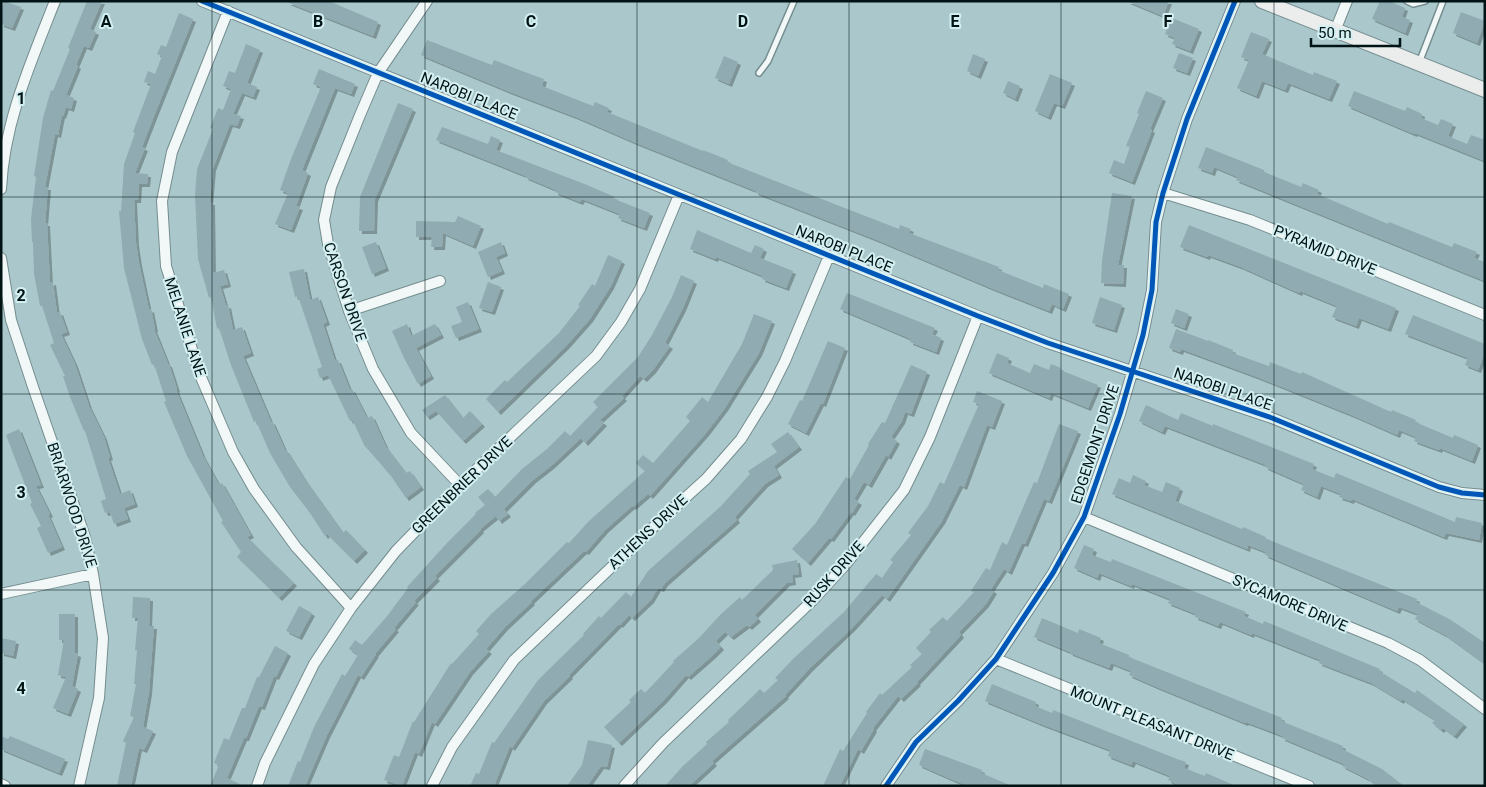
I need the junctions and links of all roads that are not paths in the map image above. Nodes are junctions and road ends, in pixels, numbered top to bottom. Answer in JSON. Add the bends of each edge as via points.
{"nodes":[{"id":1,"x":55,"y":1,"type":"edge"},
{"id":2,"x":202,"y":1,"type":"edge"},
{"id":3,"x":427,"y":1,"type":"edge"},
{"id":4,"x":794,"y":1,"type":"edge"},
{"id":5,"x":1235,"y":1,"type":"edge"},
{"id":6,"x":1262,"y":1,"type":"edge"},
{"id":7,"x":1347,"y":1,"type":"edge"},
{"id":8,"x":1407,"y":1,"type":"edge"},
{"id":9,"x":1425,"y":1,"type":"edge"},
{"id":10,"x":1442,"y":1,"type":"edge"},
{"id":11,"x":228,"y":11,"type":"junction"},
{"id":12,"x":1335,"y":31,"type":"junction"},
{"id":13,"x":1418,"y":63,"type":"junction"},
{"id":14,"x":759,"y":72,"type":"dead end"},
{"id":15,"x":378,"y":73,"type":"junction"},
{"id":16,"x":1485,"y":90,"type":"edge"},
{"id":17,"x":1,"y":189,"type":"edge"},
{"id":18,"x":1163,"y":193,"type":"junction"},
{"id":19,"x":679,"y":195,"type":"junction"},
{"id":20,"x":829,"y":256,"type":"junction"},
{"id":21,"x":1,"y":258,"type":"edge"},
{"id":22,"x":440,"y":281,"type":"dead end"},
{"id":23,"x":349,"y":311,"type":"junction"},
{"id":24,"x":1485,"y":315,"type":"edge"},
{"id":25,"x":978,"y":316,"type":"junction"},
{"id":26,"x":6,"y":321,"type":"edge"},
{"id":27,"x":1132,"y":371,"type":"junction"},
{"id":28,"x":460,"y":485,"type":"junction"},
{"id":29,"x":1485,"y":495,"type":"edge"},
{"id":30,"x":1084,"y":517,"type":"junction"},
{"id":31,"x":93,"y":574,"type":"junction"},
{"id":32,"x":1,"y":594,"type":"edge"},
{"id":33,"x":351,"y":608,"type":"junction"},
{"id":34,"x":996,"y":658,"type":"junction"},
{"id":35,"x":1485,"y":709,"type":"edge"},
{"id":36,"x":79,"y":786,"type":"edge"},
{"id":37,"x":257,"y":786,"type":"edge"},
{"id":38,"x":432,"y":786,"type":"edge"},
{"id":39,"x":624,"y":786,"type":"edge"},
{"id":40,"x":886,"y":786,"type":"edge"},
{"id":41,"x":1309,"y":786,"type":"edge"}],
"edges":[{"from":1,"to":17,"type":"street","via":[[14,108]]},
{"from":2,"to":11,"type":"street","name":"NAROBI PLACE"},
{"from":3,"to":15,"type":"street","name":"CARSON DRIVE"},
{"from":4,"to":14,"type":"lane","via":[[768,61]]},
{"from":5,"to":18,"type":"street","name":"EDGEMONT DRIVE","via":[[1186,119]]},
{"from":6,"to":12,"type":"street"},
{"from":7,"to":12,"type":"street"},
{"from":8,"to":9,"type":"lane","via":[[1413,4]]},
{"from":10,"to":13,"type":"lane"},
{"from":11,"to":15,"type":"street","name":"NAROBI PLACE"},
{"from":11,"to":33,"type":"street","name":"MELANIE LANE","via":[[172,152],[162,201],[166,266],[200,375],[233,452],[254,489],[296,547]]},
{"from":12,"to":13,"type":"street"},
{"from":13,"to":16,"type":"street"},
{"from":15,"to":19,"type":"street","name":"NAROBI PLACE"},
{"from":15,"to":23,"type":"street","name":"CARSON DRIVE","via":[[332,187],[324,220],[328,244]]},
{"from":18,"to":24,"type":"street","name":"PYRAMID DRIVE","via":[[1250,220]]},
{"from":18,"to":27,"type":"street","name":"EDGEMONT DRIVE","via":[[1156,222],[1152,290]]},
{"from":19,"to":20,"type":"street","name":"NAROBI PLACE"},
{"from":19,"to":28,"type":"street","name":"GREENBRIER DRIVE","via":[[640,288],[621,322],[596,356]]},
{"from":20,"to":25,"type":"street","name":"NAROBI PLACE"},
{"from":20,"to":38,"type":"street","name":"ATHENS DRIVE","via":[[785,361],[741,438],[706,479],[514,660],[452,747]]},
{"from":21,"to":26,"type":"street","name":"BRIARWOOD DRIVE"},
{"from":22,"to":23,"type":"street"},
{"from":23,"to":28,"type":"street","name":"CARSON DRIVE","via":[[372,368],[410,434]]},
{"from":25,"to":27,"type":"street","name":"NAROBI PLACE"},
{"from":25,"to":39,"type":"street","name":"RUSK DRIVE","via":[[930,437],[904,490],[813,600],[663,743]]},
{"from":26,"to":31,"type":"street","name":"BRIARWOOD DRIVE","via":[[85,538]]},
{"from":27,"to":29,"type":"street","name":"NAROBI PLACE","via":[[1272,418],[1439,487]]},
{"from":27,"to":30,"type":"street","name":"EDGEMONT DRIVE"},
{"from":28,"to":33,"type":"street","name":"GREENBRIER DRIVE","via":[[396,551]]},
{"from":30,"to":34,"type":"street","name":"EDGEMONT DRIVE","via":[[1053,573]]},
{"from":30,"to":35,"type":"street","name":"SYCAMORE DRIVE","via":[[1388,643],[1420,660]]},
{"from":31,"to":32,"type":"street"},
{"from":31,"to":36,"type":"street","name":"BRIARWOOD DRIVE","via":[[103,638],[99,690]]},
{"from":33,"to":37,"type":"street","name":"GREENBRIER DRIVE","via":[[314,664]]},
{"from":34,"to":40,"type":"street","name":"EDGEMONT DRIVE","via":[[916,742]]},
{"from":34,"to":41,"type":"street","name":"MOUNT PLEASANT DRIVE"}]}
